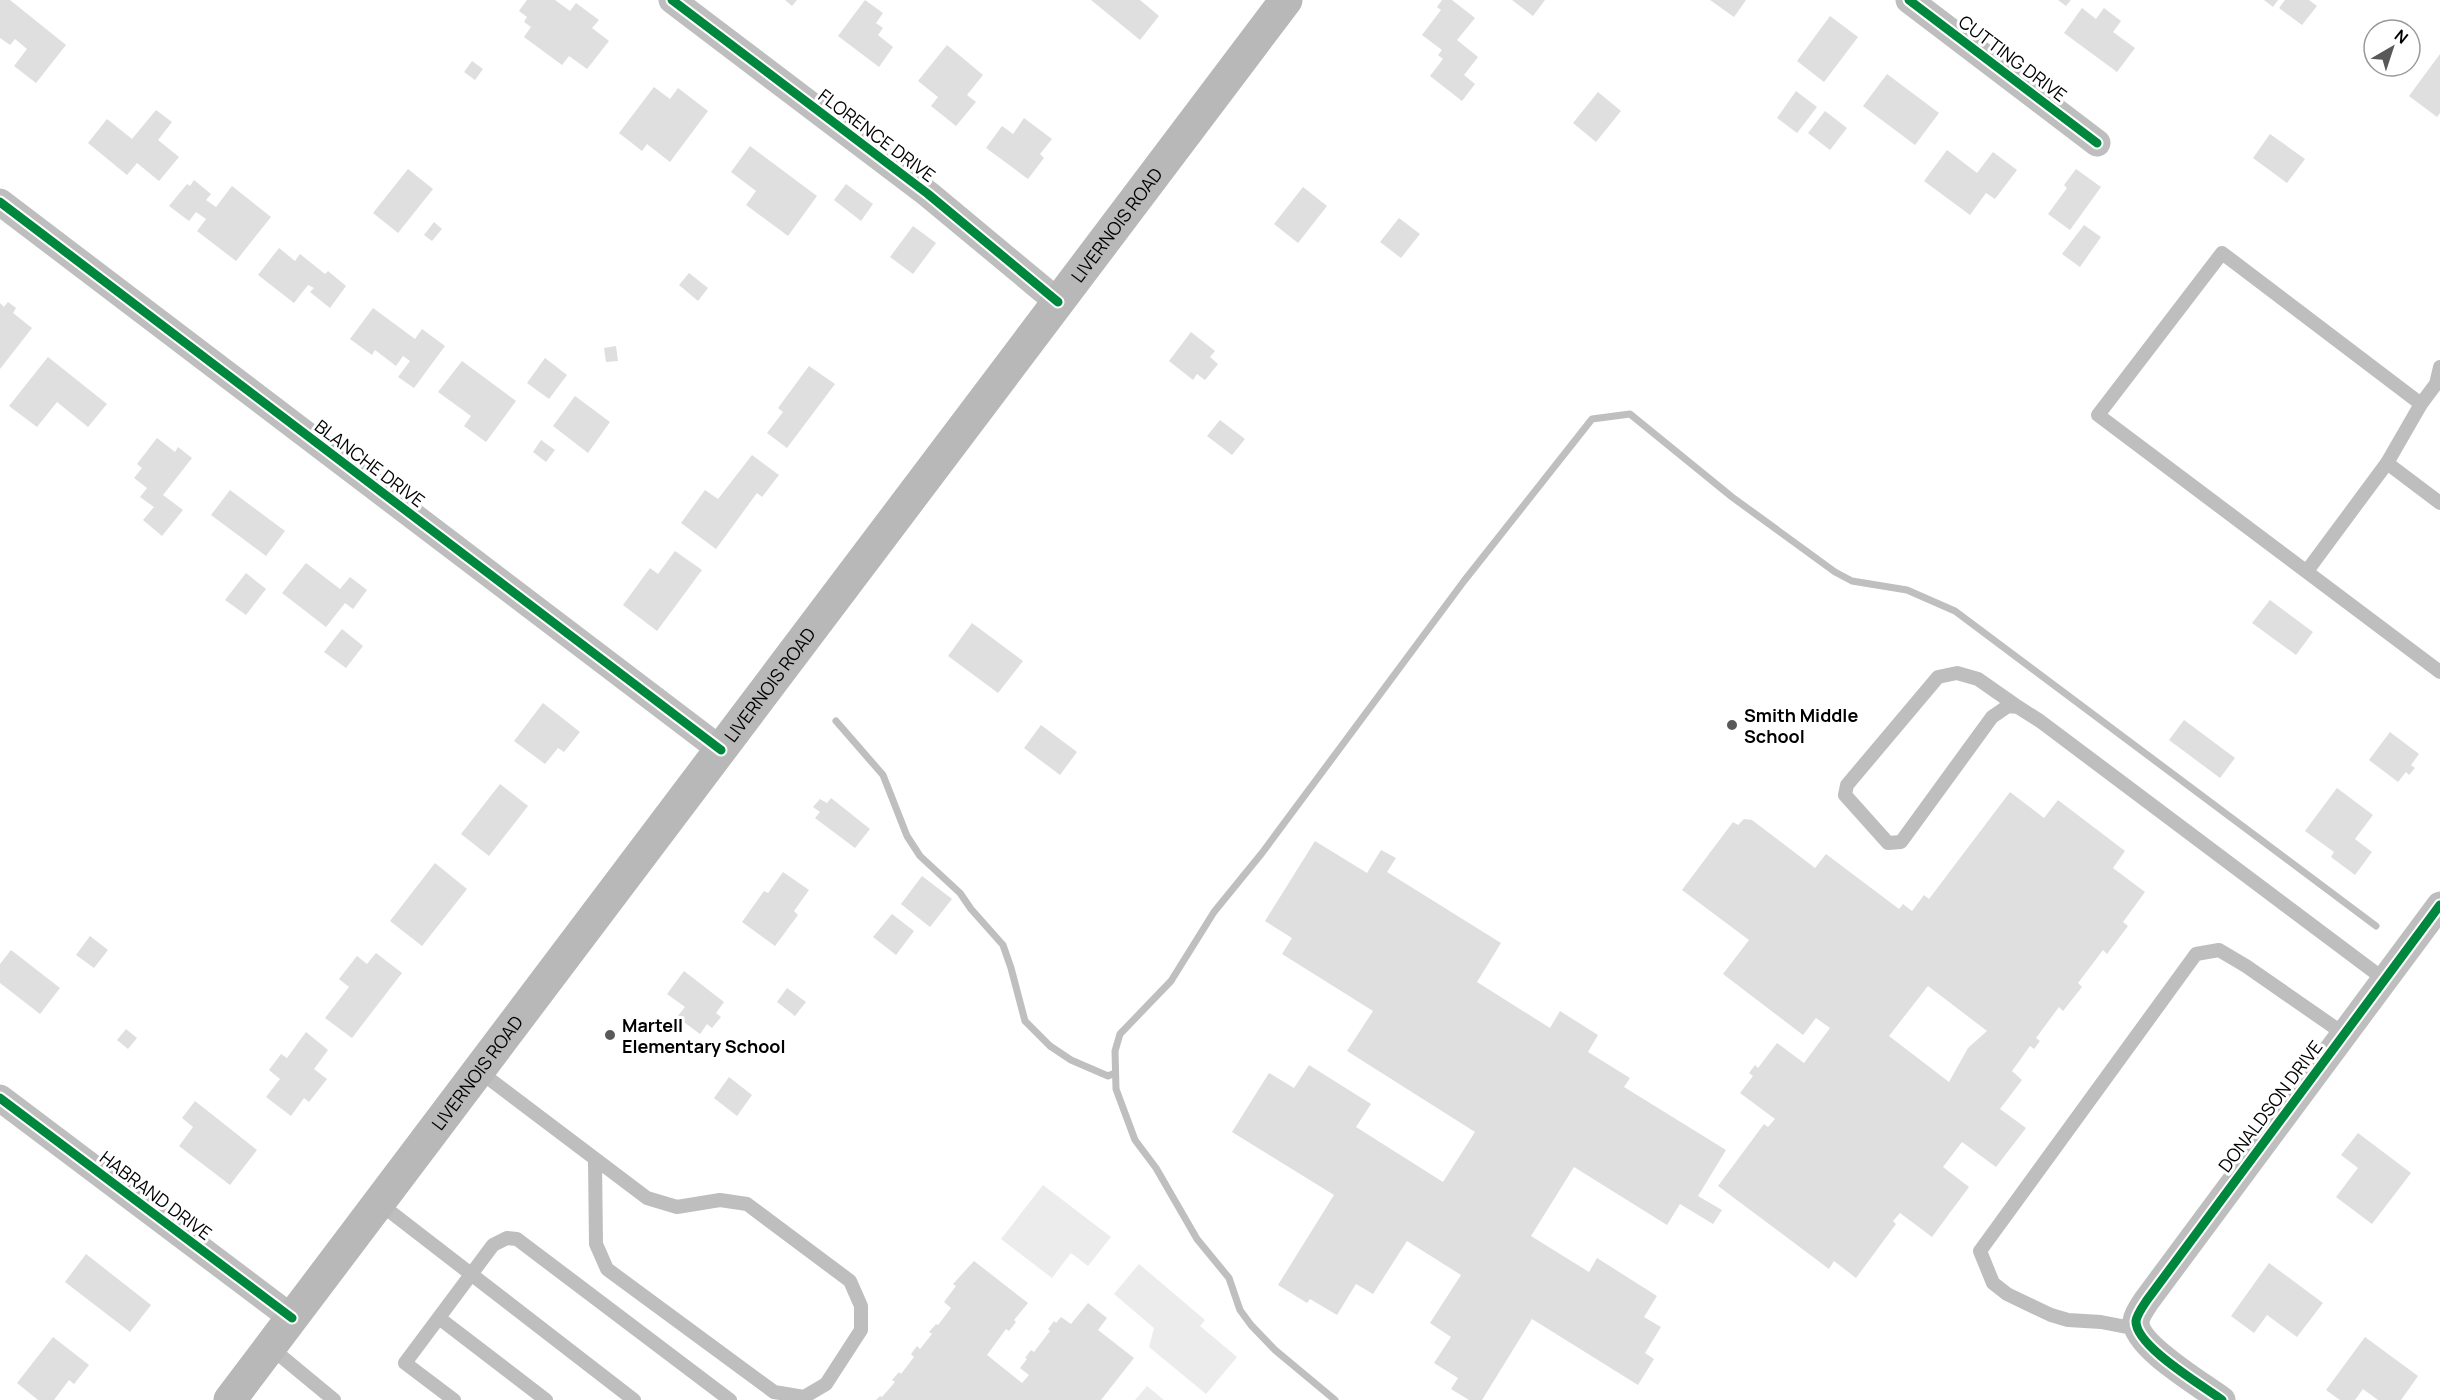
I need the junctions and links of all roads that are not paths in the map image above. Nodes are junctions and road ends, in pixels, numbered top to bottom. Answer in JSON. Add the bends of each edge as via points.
{"nodes":[{"id":1,"x":672,"y":0,"type":"edge"},
{"id":2,"x":1286,"y":0,"type":"edge"},
{"id":3,"x":1909,"y":0,"type":"edge"},
{"id":4,"x":2097,"y":143,"type":"dead end"},
{"id":5,"x":0,"y":202,"type":"edge"},
{"id":6,"x":1058,"y":302,"type":"junction"},
{"id":7,"x":2440,"y":367,"type":"edge"},
{"id":8,"x":2421,"y":404,"type":"junction"},
{"id":9,"x":2387,"y":463,"type":"junction"},
{"id":10,"x":2440,"y":503,"type":"edge"},
{"id":11,"x":2307,"y":571,"type":"junction"},
{"id":12,"x":2440,"y":672,"type":"edge"},
{"id":13,"x":2019,"y":707,"type":"junction"},
{"id":14,"x":721,"y":750,"type":"junction"},
{"id":15,"x":2440,"y":905,"type":"edge"},
{"id":16,"x":2385,"y":980,"type":"junction"},
{"id":17,"x":2344,"y":1034,"type":"junction"},
{"id":18,"x":479,"y":1071,"type":"junction"},
{"id":19,"x":0,"y":1098,"type":"edge"},
{"id":20,"x":595,"y":1161,"type":"junction"},
{"id":21,"x":379,"y":1203,"type":"junction"},
{"id":22,"x":470,"y":1275,"type":"junction"},
{"id":23,"x":292,"y":1318,"type":"junction"},
{"id":24,"x":439,"y":1318,"type":"junction"},
{"id":25,"x":2137,"y":1329,"type":"junction"},
{"id":26,"x":270,"y":1347,"type":"junction"},
{"id":27,"x":230,"y":1400,"type":"edge"},
{"id":28,"x":334,"y":1400,"type":"edge"},
{"id":29,"x":454,"y":1400,"type":"edge"},
{"id":30,"x":546,"y":1400,"type":"edge"},
{"id":31,"x":634,"y":1400,"type":"edge"},
{"id":32,"x":730,"y":1400,"type":"edge"},
{"id":33,"x":2222,"y":1400,"type":"edge"}],
"edges":[{"from":1,"to":6,"type":"street","name":"FLORENCE DRIVE","via":[[937,201]]},
{"from":2,"to":6,"type":"main road","name":"LIVERNOIS ROAD"},
{"from":3,"to":4,"type":"street","name":"CUTTING DRIVE"},
{"from":5,"to":14,"type":"street","name":"BLANCHE DRIVE"},
{"from":6,"to":14,"type":"main road","name":"LIVERNOIS ROAD"},
{"from":7,"to":8,"type":"lane","via":[[2436,384]]},
{"from":8,"to":9,"type":"lane"},
{"from":8,"to":11,"type":"lane","via":[[2222,253],[2098,415]]},
{"from":9,"to":10,"type":"lane"},
{"from":9,"to":11,"type":"lane"},
{"from":11,"to":12,"type":"lane"},
{"from":13,"to":13,"type":"lane","via":[[2008,706],[1992,717],[1900,842],[1888,843],[1845,795],[1847,785],[1938,677],[1957,674],[1978,679]]},
{"from":13,"to":16,"type":"lane"},
{"from":14,"to":18,"type":"main road","name":"LIVERNOIS ROAD"},
{"from":15,"to":16,"type":"street","name":"DONALDSON DRIVE"},
{"from":16,"to":17,"type":"street","name":"DONALDSON DRIVE"},
{"from":17,"to":25,"type":"street","name":"DONALDSON DRIVE","via":[[2147,1300],[2136,1319]]},
{"from":17,"to":25,"type":"lane","via":[[2219,950],[2196,954],[1980,1251],[1993,1283],[2007,1294],[2068,1320]]},
{"from":18,"to":20,"type":"lane"},
{"from":18,"to":21,"type":"main road","name":"LIVERNOIS ROAD"},
{"from":19,"to":23,"type":"street","name":"HABRAND DRIVE"},
{"from":20,"to":20,"type":"lane","via":[[596,1244],[607,1269],[774,1392],[804,1397],[826,1384],[861,1330],[861,1306],[850,1281],[747,1204],[720,1200],[677,1207],[647,1198]]},
{"from":21,"to":22,"type":"lane"},
{"from":21,"to":23,"type":"main road","name":"LIVERNOIS ROAD"},
{"from":22,"to":24,"type":"lane"},
{"from":22,"to":31,"type":"lane"},
{"from":22,"to":32,"type":"lane","via":[[493,1245],[507,1238],[517,1239]]},
{"from":23,"to":26,"type":"main road","name":"LIVERNOIS ROAD"},
{"from":24,"to":29,"type":"lane","via":[[405,1363]]},
{"from":24,"to":30,"type":"lane"},
{"from":25,"to":33,"type":"street","via":[[2160,1354]]},
{"from":26,"to":27,"type":"main road","name":"LIVERNOIS ROAD"},
{"from":26,"to":28,"type":"lane"}]}
